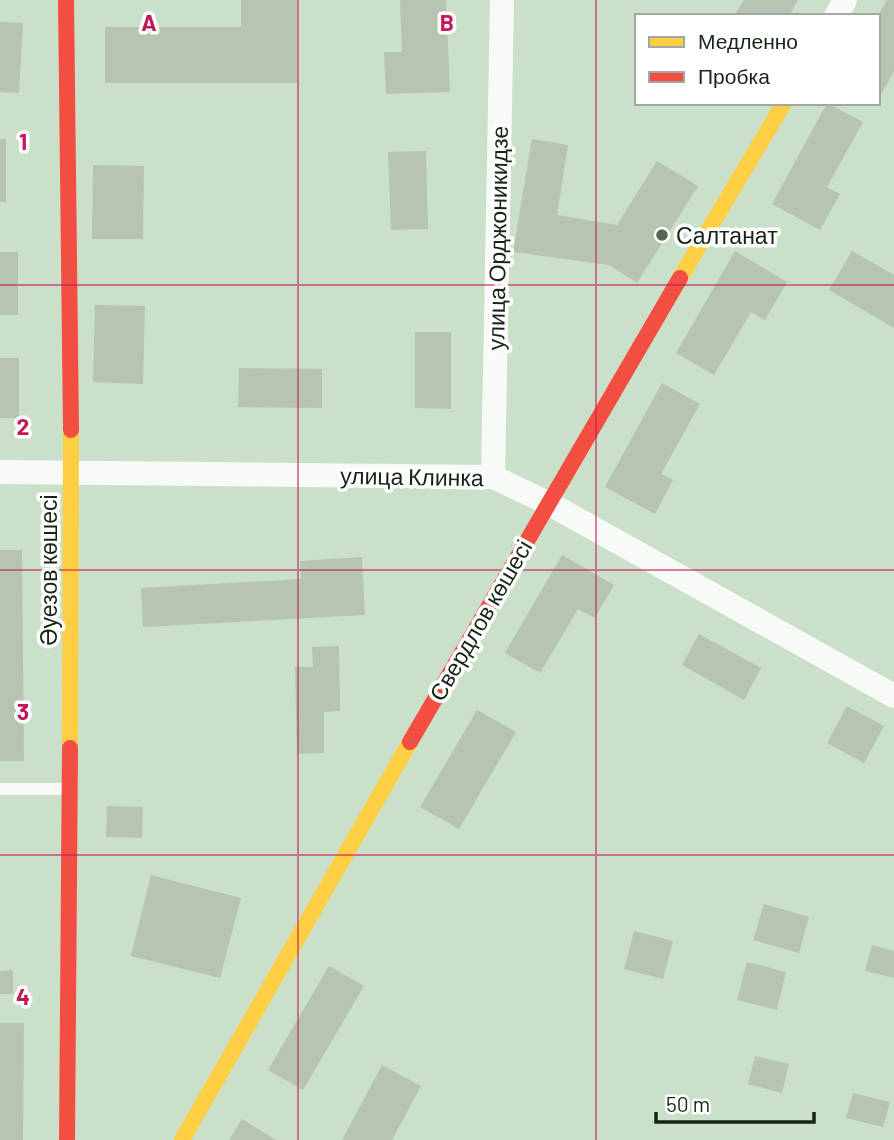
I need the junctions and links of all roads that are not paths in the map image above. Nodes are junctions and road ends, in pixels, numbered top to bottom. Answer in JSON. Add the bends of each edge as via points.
{"nodes":[{"id":1,"x":66,"y":0,"type":"edge"},
{"id":2,"x":502,"y":0,"type":"edge"},
{"id":3,"x":783,"y":105,"type":"edge"},
{"id":4,"x":0,"y":472,"type":"edge"},
{"id":5,"x":72,"y":472,"type":"junction"},
{"id":6,"x":493,"y":477,"type":"junction"},
{"id":7,"x":548,"y":503,"type":"junction"},
{"id":8,"x":894,"y":696,"type":"edge"},
{"id":9,"x":0,"y":789,"type":"edge"},
{"id":10,"x":70,"y":789,"type":"junction"},
{"id":11,"x":67,"y":1140,"type":"edge"},
{"id":12,"x":182,"y":1140,"type":"edge"}],
"edges":[{"from":1,"to":5,"type":"street","name":"Әуезов көшесі"},
{"from":2,"to":6,"type":"street","name":"улица Орджоникидзе"},
{"from":3,"to":7,"type":"street","name":"Свердлов көшесі"},
{"from":4,"to":5,"type":"street","name":"улица Клинка"},
{"from":5,"to":6,"type":"street","name":"улица Клинка"},
{"from":5,"to":10,"type":"street","name":"Әуезов көшесі"},
{"from":6,"to":7,"type":"street","name":"улица Клинка"},
{"from":7,"to":8,"type":"street","name":"улица Клинка"},
{"from":7,"to":12,"type":"street","name":"Свердлов көшесі"},
{"from":9,"to":10,"type":"lane"},
{"from":10,"to":11,"type":"street","name":"Әуезов көшесі"}]}
